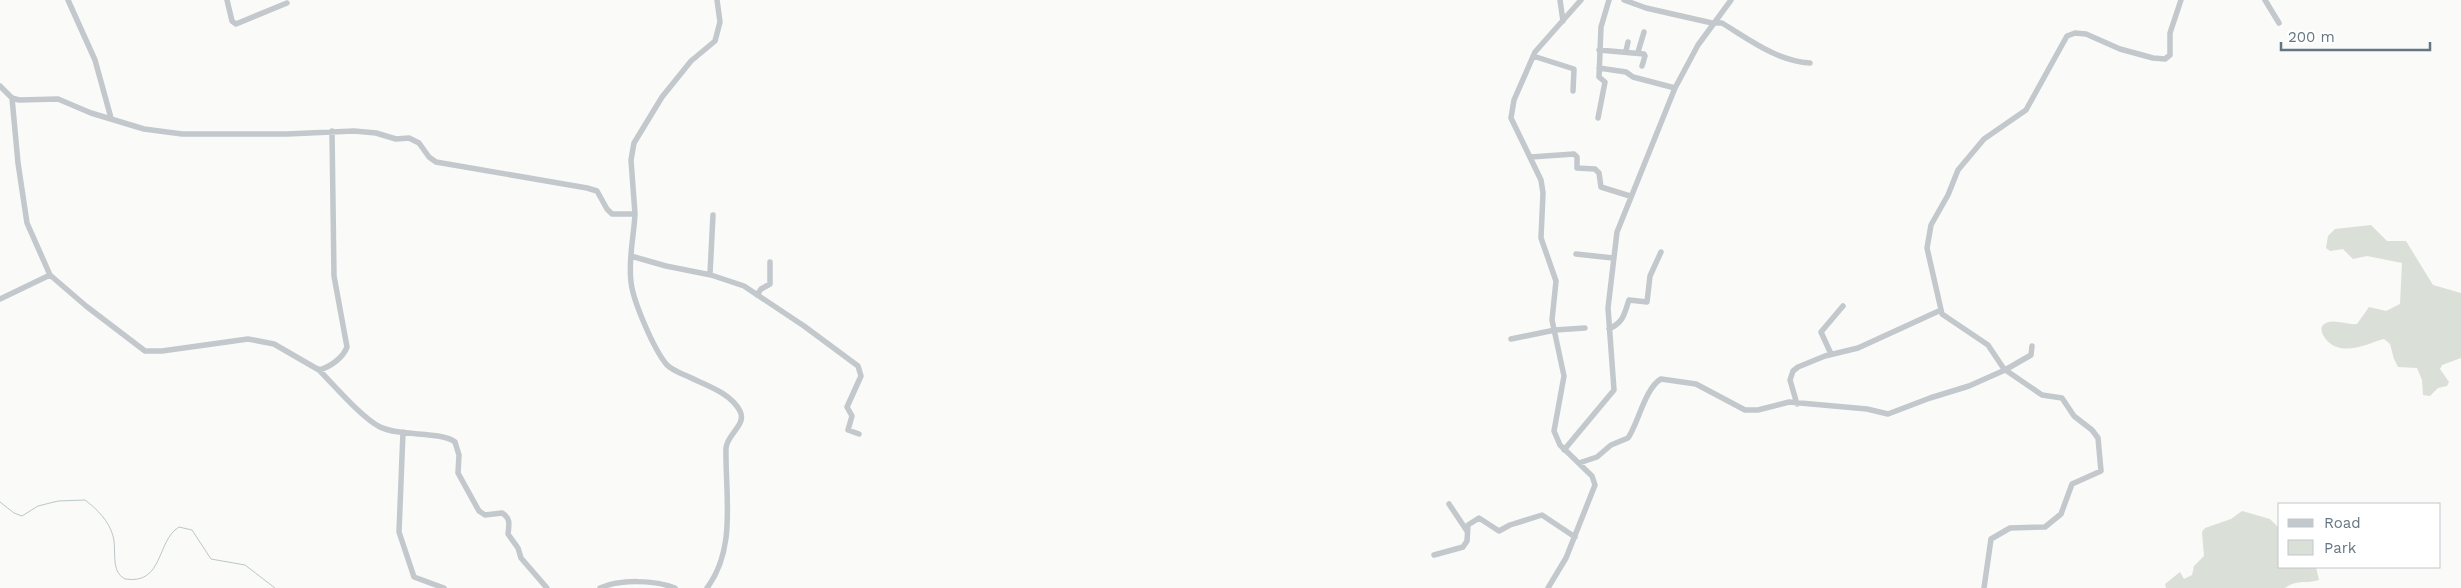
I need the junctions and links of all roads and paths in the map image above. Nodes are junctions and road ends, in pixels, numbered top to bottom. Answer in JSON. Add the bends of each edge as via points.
{"nodes":[{"id":1,"x":68,"y":0,"type":"edge"},
{"id":2,"x":226,"y":0,"type":"edge"},
{"id":3,"x":717,"y":0,"type":"edge"},
{"id":4,"x":1560,"y":0,"type":"edge"},
{"id":5,"x":1581,"y":0,"type":"edge"},
{"id":6,"x":1609,"y":0,"type":"edge"},
{"id":7,"x":1624,"y":0,"type":"edge"},
{"id":8,"x":1731,"y":0,"type":"edge"},
{"id":9,"x":2181,"y":0,"type":"edge"},
{"id":10,"x":2265,"y":0,"type":"edge"},
{"id":11,"x":287,"y":3,"type":"dead end"},
{"id":12,"x":1640,"y":3,"type":"edge"},
{"id":13,"x":1563,"y":21,"type":"junction"},
{"id":14,"x":1712,"y":23,"type":"junction"},
{"id":15,"x":2278,"y":23,"type":"dead end"},
{"id":16,"x":1644,"y":32,"type":"dead end"},
{"id":17,"x":1628,"y":42,"type":"dead end"},
{"id":18,"x":1599,"y":50,"type":"junction"},
{"id":19,"x":1626,"y":51,"type":"junction"},
{"id":20,"x":1638,"y":52,"type":"junction"},
{"id":21,"x":1533,"y":56,"type":"junction"},
{"id":22,"x":1810,"y":63,"type":"dead end"},
{"id":23,"x":1642,"y":66,"type":"dead end"},
{"id":24,"x":1599,"y":68,"type":"junction"},
{"id":25,"x":0,"y":86,"type":"edge"},
{"id":26,"x":1675,"y":88,"type":"junction"},
{"id":27,"x":1573,"y":92,"type":"dead end"},
{"id":28,"x":12,"y":98,"type":"junction"},
{"id":29,"x":111,"y":118,"type":"junction"},
{"id":30,"x":1598,"y":118,"type":"dead end"},
{"id":31,"x":332,"y":131,"type":"junction"},
{"id":32,"x":1531,"y":157,"type":"junction"},
{"id":33,"x":1630,"y":196,"type":"junction"},
{"id":34,"x":635,"y":214,"type":"junction"},
{"id":35,"x":713,"y":215,"type":"dead end"},
{"id":36,"x":1661,"y":252,"type":"dead end"},
{"id":37,"x":1576,"y":254,"type":"dead end"},
{"id":38,"x":631,"y":256,"type":"junction"},
{"id":39,"x":1613,"y":258,"type":"junction"},
{"id":40,"x":770,"y":262,"type":"dead end"},
{"id":41,"x":710,"y":274,"type":"junction"},
{"id":42,"x":50,"y":275,"type":"junction"},
{"id":43,"x":757,"y":295,"type":"junction"},
{"id":44,"x":0,"y":299,"type":"edge"},
{"id":45,"x":1843,"y":306,"type":"dead end"},
{"id":46,"x":1941,"y":310,"type":"junction"},
{"id":47,"x":1584,"y":328,"type":"dead end"},
{"id":48,"x":1555,"y":330,"type":"junction"},
{"id":49,"x":1609,"y":330,"type":"junction"},
{"id":50,"x":1511,"y":339,"type":"dead end"},
{"id":51,"x":2032,"y":346,"type":"dead end"},
{"id":52,"x":1830,"y":354,"type":"junction"},
{"id":53,"x":318,"y":369,"type":"junction"},
{"id":54,"x":2006,"y":370,"type":"junction"},
{"id":55,"x":1797,"y":404,"type":"junction"},
{"id":56,"x":403,"y":432,"type":"junction"},
{"id":57,"x":859,"y":434,"type":"dead end"},
{"id":58,"x":1564,"y":450,"type":"junction"},
{"id":59,"x":1579,"y":462,"type":"junction"},
{"id":60,"x":1449,"y":504,"type":"dead end"},
{"id":61,"x":1467,"y":531,"type":"junction"},
{"id":62,"x":1575,"y":537,"type":"junction"},
{"id":63,"x":1434,"y":555,"type":"dead end"},
{"id":64,"x":444,"y":588,"type":"edge"},
{"id":65,"x":546,"y":588,"type":"edge"},
{"id":66,"x":600,"y":588,"type":"edge"},
{"id":67,"x":675,"y":588,"type":"edge"},
{"id":68,"x":707,"y":588,"type":"edge"},
{"id":69,"x":1548,"y":588,"type":"edge"},
{"id":70,"x":1984,"y":588,"type":"edge"}],
"edges":[{"from":1,"to":29,"type":"street","via":[[95,60]]},
{"from":2,"to":11,"type":"street","via":[[232,21],[236,24]]},
{"from":3,"to":34,"type":"street","via":[[720,22],[715,41],[691,61],[662,97],[634,143],[631,160]]},
{"from":4,"to":13,"type":"street"},
{"from":5,"to":13,"type":"street"},
{"from":6,"to":18,"type":"street","via":[[1601,27]]},
{"from":7,"to":12,"type":"street"},
{"from":8,"to":14,"type":"street"},
{"from":9,"to":46,"type":"street","via":[[2171,27],[2168,58],[2161,60],[2145,56],[2086,34],[2070,34],[2026,110],[1998,128],[1965,160],[1929,233],[1928,254]]},
{"from":10,"to":15,"type":"street"},
{"from":12,"to":14,"type":"street"},
{"from":13,"to":21,"type":"street"},
{"from":14,"to":22,"type":"street","via":[[1722,24],[1780,57]]},
{"from":14,"to":26,"type":"street"},
{"from":16,"to":20,"type":"street"},
{"from":17,"to":19,"type":"street"},
{"from":18,"to":19,"type":"street"},
{"from":18,"to":24,"type":"street"},
{"from":19,"to":20,"type":"street"},
{"from":20,"to":23,"type":"street","via":[[1645,56]]},
{"from":21,"to":27,"type":"street","via":[[1574,69]]},
{"from":21,"to":32,"type":"street","via":[[1514,100],[1511,118]]},
{"from":24,"to":26,"type":"street","via":[[1626,72],[1633,77]]},
{"from":24,"to":30,"type":"street","via":[[1599,77],[1605,82]]},
{"from":25,"to":28,"type":"street"},
{"from":26,"to":33,"type":"street"},
{"from":28,"to":29,"type":"street","via":[[58,99]]},
{"from":28,"to":42,"type":"street","via":[[27,223]]},
{"from":29,"to":31,"type":"street","via":[[144,129],[182,134]]},
{"from":31,"to":34,"type":"street","via":[[412,139],[436,162],[587,188],[596,191],[612,214]]},
{"from":31,"to":53,"type":"street","via":[[334,276],[347,348],[329,366]]},
{"from":32,"to":33,"type":"street","via":[[1574,154],[1577,157],[1576,168],[1599,172],[1601,187]]},
{"from":32,"to":48,"type":"street","via":[[1543,193],[1542,246],[1556,281],[1552,313]]},
{"from":33,"to":39,"type":"street","via":[[1617,232]]},
{"from":34,"to":38,"type":"street"},
{"from":35,"to":41,"type":"street"},
{"from":36,"to":49,"type":"street","via":[[1650,276],[1647,302],[1629,300],[1621,323]]},
{"from":37,"to":39,"type":"street"},
{"from":38,"to":41,"type":"street"},
{"from":38,"to":68,"type":"street","via":[[632,287],[644,323],[663,359],[671,368],[724,394],[741,415],[741,421],[727,442],[726,539],[720,562]]},
{"from":39,"to":49,"type":"street"},
{"from":40,"to":43,"type":"street","via":[[770,284]]},
{"from":41,"to":43,"type":"street","via":[[736,282]]},
{"from":42,"to":44,"type":"street"},
{"from":42,"to":53,"type":"street","via":[[145,351],[248,338],[274,344]]},
{"from":43,"to":57,"type":"street","via":[[858,366],[860,376],[847,407],[852,416],[848,430]]},
{"from":45,"to":52,"type":"street","via":[[1821,332]]},
{"from":46,"to":52,"type":"street","via":[[1862,346]]},
{"from":46,"to":54,"type":"street","via":[[1945,317],[1988,345]]},
{"from":47,"to":48,"type":"street"},
{"from":48,"to":50,"type":"street"},
{"from":48,"to":58,"type":"street","via":[[1564,372],[1554,431]]},
{"from":49,"to":58,"type":"street","via":[[1614,390]]},
{"from":51,"to":54,"type":"street","via":[[2031,355]]},
{"from":52,"to":55,"type":"street","via":[[1793,371],[1790,380]]},
{"from":53,"to":56,"type":"street","via":[[371,420],[381,427]]},
{"from":54,"to":55,"type":"street","via":[[1955,392],[1888,414]]},
{"from":54,"to":70,"type":"street","via":[[2042,395],[2062,398],[2076,419],[2098,438],[2101,465],[2099,472],[2072,484],[2062,512],[2045,527],[2010,528],[1991,539]]},
{"from":55,"to":59,"type":"street","via":[[1789,402],[1745,410],[1696,384],[1658,380],[1628,438],[1611,445],[1597,457]]},
{"from":56,"to":64,"type":"street","via":[[401,544],[414,577]]},
{"from":56,"to":65,"type":"street","via":[[445,437],[455,442],[459,476],[479,511],[485,515],[502,513],[507,517],[510,524],[508,534],[521,558]]},
{"from":58,"to":59,"type":"street"},
{"from":59,"to":62,"type":"street","via":[[1592,476],[1595,485]]},
{"from":60,"to":61,"type":"street"},
{"from":61,"to":62,"type":"street","via":[[1468,525],[1477,518],[1501,531],[1510,524],[1540,514]]},
{"from":61,"to":63,"type":"street","via":[[1463,547]]},
{"from":62,"to":69,"type":"street"},
{"from":66,"to":67,"type":"street","via":[[613,583],[661,584]]}]}
